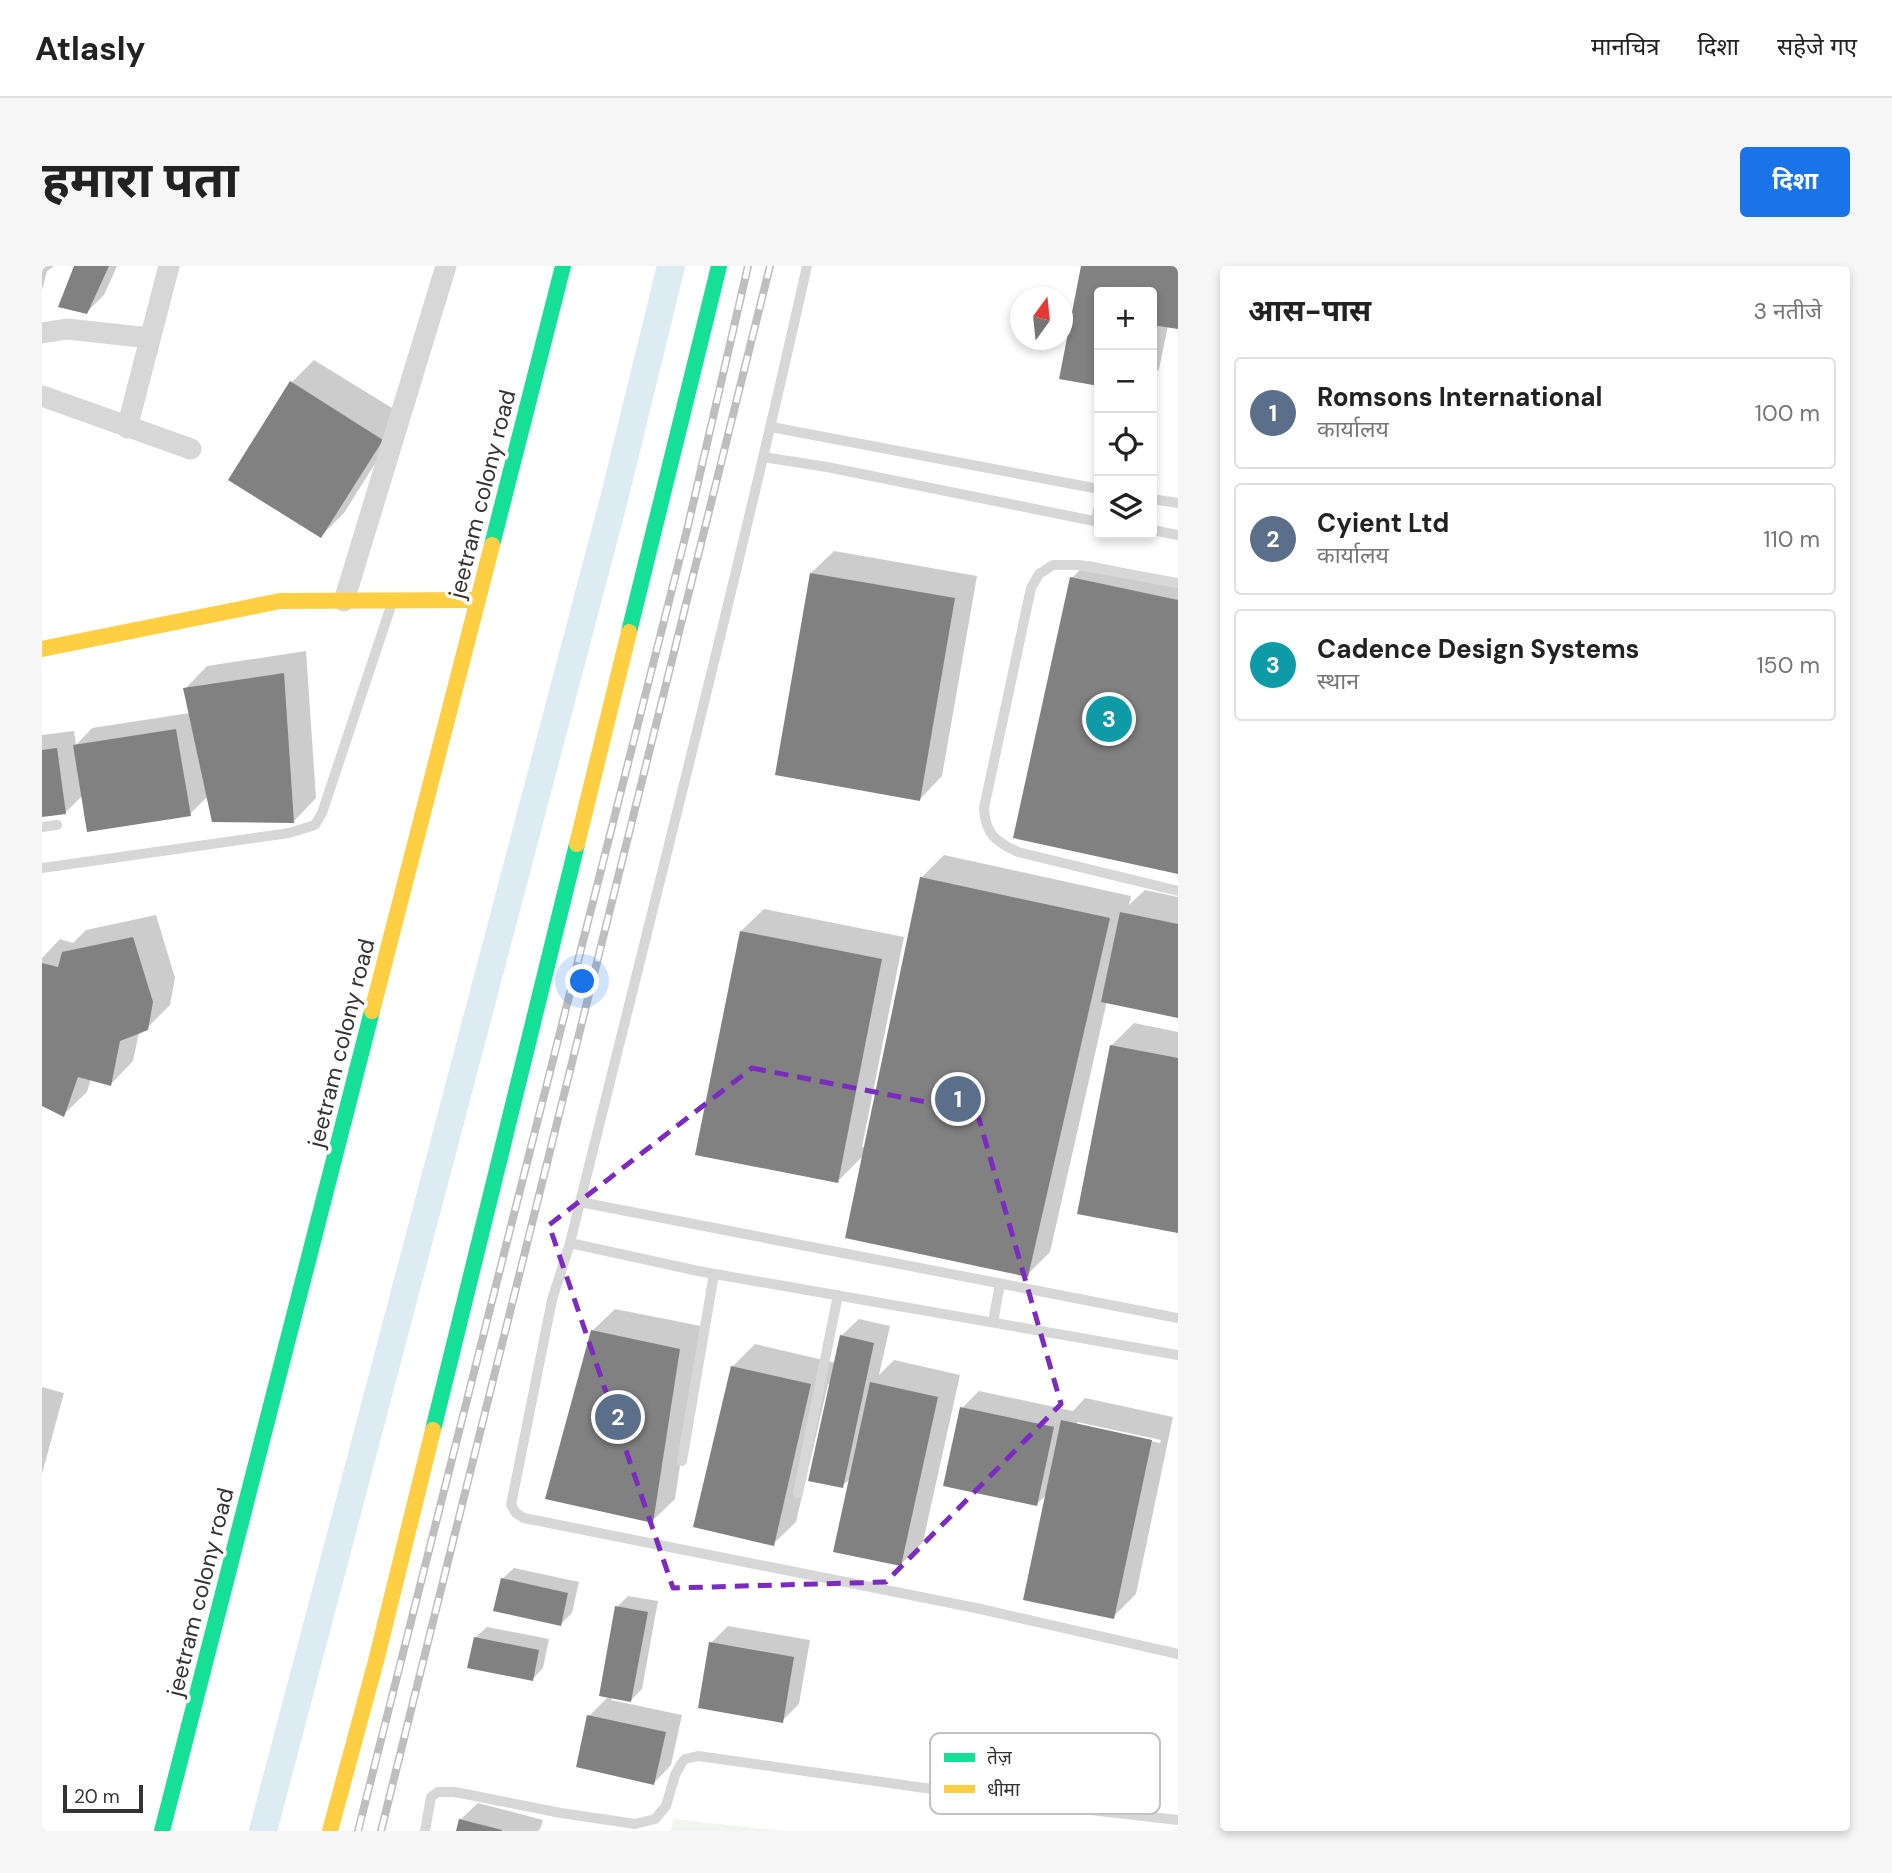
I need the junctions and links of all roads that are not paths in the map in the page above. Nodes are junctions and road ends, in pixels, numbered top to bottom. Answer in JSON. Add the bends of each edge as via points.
{"nodes":[{"id":1,"x":169,"y":266,"type":"edge"},
{"id":2,"x":446,"y":266,"type":"edge"},
{"id":3,"x":563,"y":266,"type":"edge"},
{"id":4,"x":719,"y":266,"type":"edge"},
{"id":5,"x":807,"y":266,"type":"edge"},
{"id":6,"x":42,"y":333,"type":"edge"},
{"id":7,"x":150,"y":338,"type":"junction"},
{"id":8,"x":42,"y":396,"type":"edge"},
{"id":9,"x":127,"y":428,"type":"junction"},
{"id":10,"x":771,"y":428,"type":"junction"},
{"id":11,"x":191,"y":449,"type":"dead end"},
{"id":12,"x":763,"y":457,"type":"junction"},
{"id":13,"x":1094,"y":488,"type":"edge"},
{"id":14,"x":1157,"y":500,"type":"edge"},
{"id":15,"x":1178,"y":503,"type":"edge"},
{"id":16,"x":1094,"y":521,"type":"edge"},
{"id":17,"x":1157,"y":531,"type":"edge"},
{"id":18,"x":1178,"y":535,"type":"edge"},
{"id":19,"x":1178,"y":583,"type":"edge"},
{"id":20,"x":478,"y":600,"type":"junction"},
{"id":21,"x":344,"y":601,"type":"junction"},
{"id":22,"x":393,"y":601,"type":"junction"},
{"id":23,"x":42,"y":649,"type":"edge"},
{"id":24,"x":57,"y":825,"type":"dead end"},
{"id":25,"x":42,"y":827,"type":"edge"},
{"id":26,"x":42,"y":868,"type":"edge"},
{"id":27,"x":1178,"y":891,"type":"edge"},
{"id":28,"x":580,"y":1202,"type":"junction"},
{"id":29,"x":570,"y":1243,"type":"junction"},
{"id":30,"x":714,"y":1274,"type":"junction"},
{"id":31,"x":1000,"y":1284,"type":"junction"},
{"id":32,"x":838,"y":1295,"type":"junction"},
{"id":33,"x":1178,"y":1318,"type":"edge"},
{"id":34,"x":993,"y":1322,"type":"junction"},
{"id":35,"x":1178,"y":1354,"type":"edge"},
{"id":36,"x":682,"y":1461,"type":"dead end"},
{"id":37,"x":798,"y":1493,"type":"dead end"},
{"id":38,"x":1178,"y":1654,"type":"edge"},
{"id":39,"x":930,"y":1789,"type":"edge"},
{"id":40,"x":1124,"y":1814,"type":"edge"},
{"id":41,"x":1150,"y":1817,"type":"junction"},
{"id":42,"x":1178,"y":1820,"type":"edge"},
{"id":43,"x":654,"y":1825,"type":"edge"},
{"id":44,"x":162,"y":1831,"type":"edge"},
{"id":45,"x":330,"y":1831,"type":"edge"},
{"id":46,"x":425,"y":1831,"type":"edge"},
{"id":47,"x":1149,"y":1831,"type":"edge"}],
"edges":[{"from":1,"to":7,"type":"street"},
{"from":2,"to":21,"type":"street"},
{"from":3,"to":20,"type":"street","name":"jeetram colony road"},
{"from":4,"to":45,"type":"street","via":[[376,1661]]},
{"from":5,"to":10,"type":"lane"},
{"from":6,"to":7,"type":"street","via":[[67,329]]},
{"from":7,"to":9,"type":"street"},
{"from":8,"to":9,"type":"street"},
{"from":9,"to":11,"type":"street"},
{"from":10,"to":12,"type":"lane"},
{"from":10,"to":13,"type":"lane"},
{"from":12,"to":16,"type":"lane"},
{"from":12,"to":28,"type":"lane"},
{"from":14,"to":15,"type":"lane"},
{"from":17,"to":18,"type":"lane"},
{"from":19,"to":27,"type":"lane","via":[[1079,565],[1053,565],[1038,574],[1031,588],[984,808],[990,832],[1000,845]]},
{"from":20,"to":22,"type":"street"},
{"from":20,"to":44,"type":"street","name":"jeetram colony road"},
{"from":21,"to":22,"type":"street"},
{"from":21,"to":23,"type":"street","via":[[280,601]]},
{"from":22,"to":26,"type":"lane","via":[[322,813],[314,825],[289,833]]},
{"from":24,"to":25,"type":"lane"},
{"from":28,"to":29,"type":"lane"},
{"from":28,"to":31,"type":"lane"},
{"from":29,"to":30,"type":"lane"},
{"from":29,"to":38,"type":"lane","via":[[552,1300],[512,1494],[516,1513]]},
{"from":30,"to":32,"type":"lane"},
{"from":30,"to":36,"type":"lane"},
{"from":31,"to":33,"type":"lane"},
{"from":31,"to":34,"type":"lane"},
{"from":32,"to":34,"type":"lane"},
{"from":32,"to":37,"type":"lane"},
{"from":34,"to":35,"type":"lane"},
{"from":39,"to":43,"type":"lane","via":[[698,1756],[681,1764]]},
{"from":40,"to":41,"type":"lane"},
{"from":41,"to":42,"type":"lane"},
{"from":41,"to":47,"type":"lane"},
{"from":43,"to":46,"type":"lane","via":[[438,1792],[432,1797]]}]}
